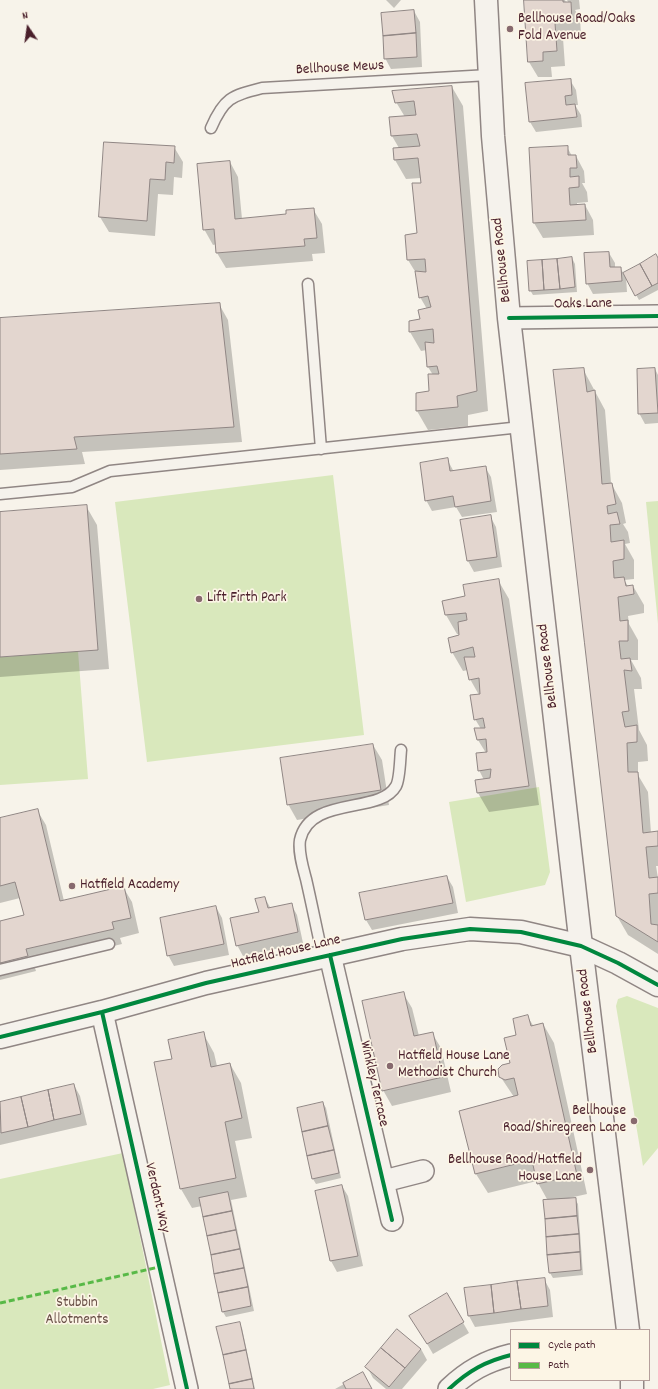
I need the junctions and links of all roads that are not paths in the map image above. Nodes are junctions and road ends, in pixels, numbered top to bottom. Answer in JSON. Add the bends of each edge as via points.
{"nodes":[{"id":1,"x":486,"y":0,"type":"edge"},
{"id":2,"x":489,"y":75,"type":"junction"},
{"id":3,"x":212,"y":128,"type":"dead end"},
{"id":4,"x":308,"y":284,"type":"dead end"},
{"id":5,"x":658,"y":316,"type":"edge"},
{"id":6,"x":509,"y":318,"type":"junction"},
{"id":7,"x":521,"y":427,"type":"junction"},
{"id":8,"x":321,"y":449,"type":"junction"},
{"id":9,"x":0,"y":494,"type":"edge"},
{"id":10,"x":401,"y":750,"type":"dead end"},
{"id":11,"x":109,"y":944,"type":"dead end"},
{"id":12,"x":581,"y":946,"type":"junction"},
{"id":13,"x":327,"y":956,"type":"junction"},
{"id":14,"x":0,"y":970,"type":"edge"},
{"id":15,"x":658,"y":985,"type":"edge"},
{"id":16,"x":102,"y":1012,"type":"junction"},
{"id":17,"x":0,"y":1037,"type":"edge"},
{"id":18,"x":423,"y":1171,"type":"dead end"},
{"id":19,"x":384,"y":1180,"type":"junction"},
{"id":20,"x":392,"y":1220,"type":"dead end"},
{"id":21,"x":628,"y":1329,"type":"edge"},
{"id":22,"x":510,"y":1355,"type":"edge"},
{"id":23,"x":187,"y":1389,"type":"edge"},
{"id":24,"x":449,"y":1389,"type":"edge"}],
"edges":[{"from":1,"to":2,"type":"main road","name":"Bellhouse Road"},
{"from":2,"to":3,"type":"lane","name":"Bellhouse Mews","via":[[262,88],[235,95],[219,110]]},
{"from":2,"to":6,"type":"main road","name":"Bellhouse Road","via":[[498,212]]},
{"from":4,"to":8,"type":"lane"},
{"from":5,"to":6,"type":"street","name":"Oaks Lane"},
{"from":6,"to":7,"type":"main road","name":"Bellhouse Road"},
{"from":7,"to":8,"type":"lane"},
{"from":7,"to":12,"type":"main road","name":"Bellhouse Road"},
{"from":8,"to":9,"type":"lane","via":[[110,471],[72,487]]},
{"from":10,"to":13,"type":"lane","via":[[396,786],[390,793],[315,816],[305,827],[300,841],[301,859]]},
{"from":11,"to":14,"type":"lane"},
{"from":12,"to":13,"type":"main road","name":"Hatfield House Lane","via":[[521,932],[470,929],[402,939]]},
{"from":12,"to":15,"type":"main road","name":"Hatfield House Lane"},
{"from":12,"to":21,"type":"main road","name":"Bellhouse Road"},
{"from":13,"to":16,"type":"main road","name":"Hatfield House Lane","via":[[206,983]]},
{"from":13,"to":19,"type":"street","name":"Winkley Terrace"},
{"from":16,"to":17,"type":"main road","name":"Hatfield House Lane"},
{"from":16,"to":23,"type":"street","name":"Verdant Way"},
{"from":18,"to":19,"type":"street"},
{"from":19,"to":20,"type":"street","name":"Winkley Terrace"},
{"from":22,"to":24,"type":"street","via":[[475,1368]]}]}
